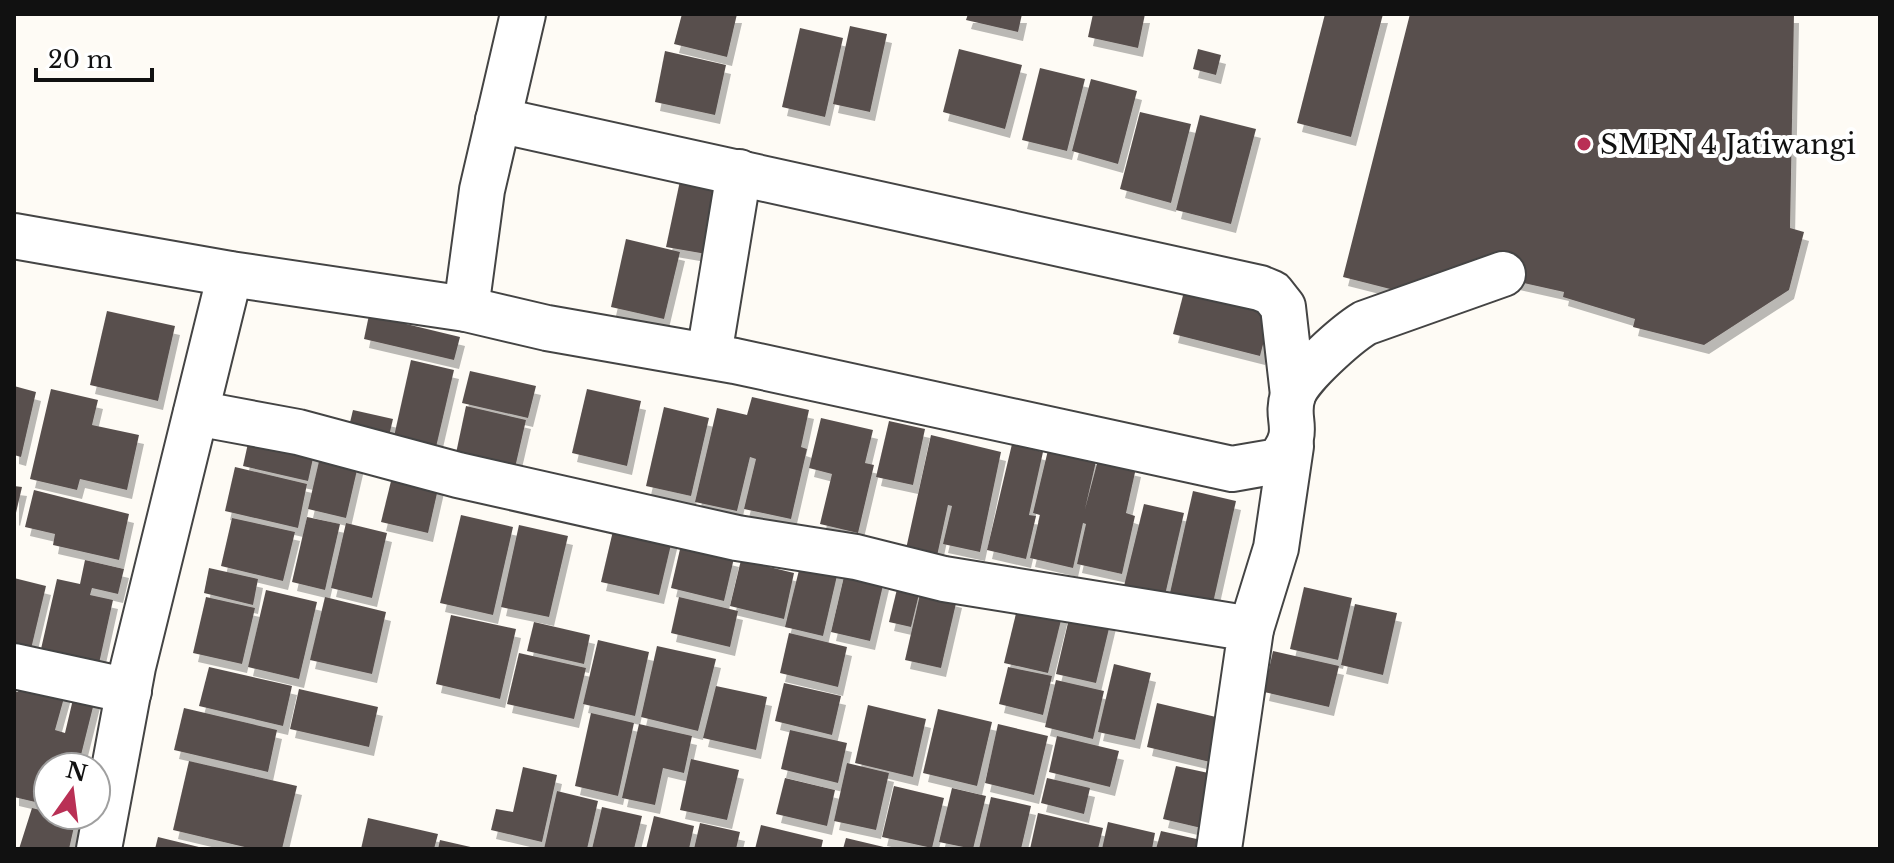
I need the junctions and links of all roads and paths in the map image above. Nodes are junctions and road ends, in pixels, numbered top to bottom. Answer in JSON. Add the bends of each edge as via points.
{"nodes":[{"id":1,"x":523,"y":14,"type":"edge"},
{"id":2,"x":498,"y":120,"type":"junction"},
{"id":3,"x":739,"y":172,"type":"junction"},
{"id":4,"x":14,"y":236,"type":"edge"},
{"id":5,"x":230,"y":274,"type":"junction"},
{"id":6,"x":1503,"y":274,"type":"dead end"},
{"id":7,"x":466,"y":309,"type":"junction"},
{"id":8,"x":709,"y":355,"type":"junction"},
{"id":9,"x":1293,"y":395,"type":"junction"},
{"id":10,"x":196,"y":413,"type":"junction"},
{"id":11,"x":1291,"y":446,"type":"junction"},
{"id":12,"x":1251,"y":629,"type":"junction"},
{"id":13,"x":14,"y":666,"type":"edge"},
{"id":14,"x":129,"y":691,"type":"junction"},
{"id":15,"x":99,"y":849,"type":"edge"},
{"id":16,"x":1219,"y":849,"type":"edge"}],
"edges":[{"from":1,"to":2,"type":"street"},
{"from":2,"to":3,"type":"street"},
{"from":2,"to":7,"type":"street","via":[[482,190]]},
{"from":3,"to":8,"type":"street"},
{"from":3,"to":9,"type":"street","via":[[1260,288],[1283,307]]},
{"from":4,"to":5,"type":"street"},
{"from":5,"to":7,"type":"street"},
{"from":5,"to":10,"type":"street"},
{"from":6,"to":9,"type":"street","via":[[1365,323],[1336,344]]},
{"from":7,"to":8,"type":"street"},
{"from":8,"to":11,"type":"street","via":[[1232,469],[1278,461]]},
{"from":9,"to":11,"type":"street"},
{"from":10,"to":12,"type":"street","via":[[298,432],[458,475],[737,538],[856,557],[944,579]]},
{"from":10,"to":14,"type":"street"},
{"from":11,"to":12,"type":"street","via":[[1276,548]]},
{"from":12,"to":16,"type":"street"},
{"from":13,"to":14,"type":"street"},
{"from":14,"to":15,"type":"street"}]}
